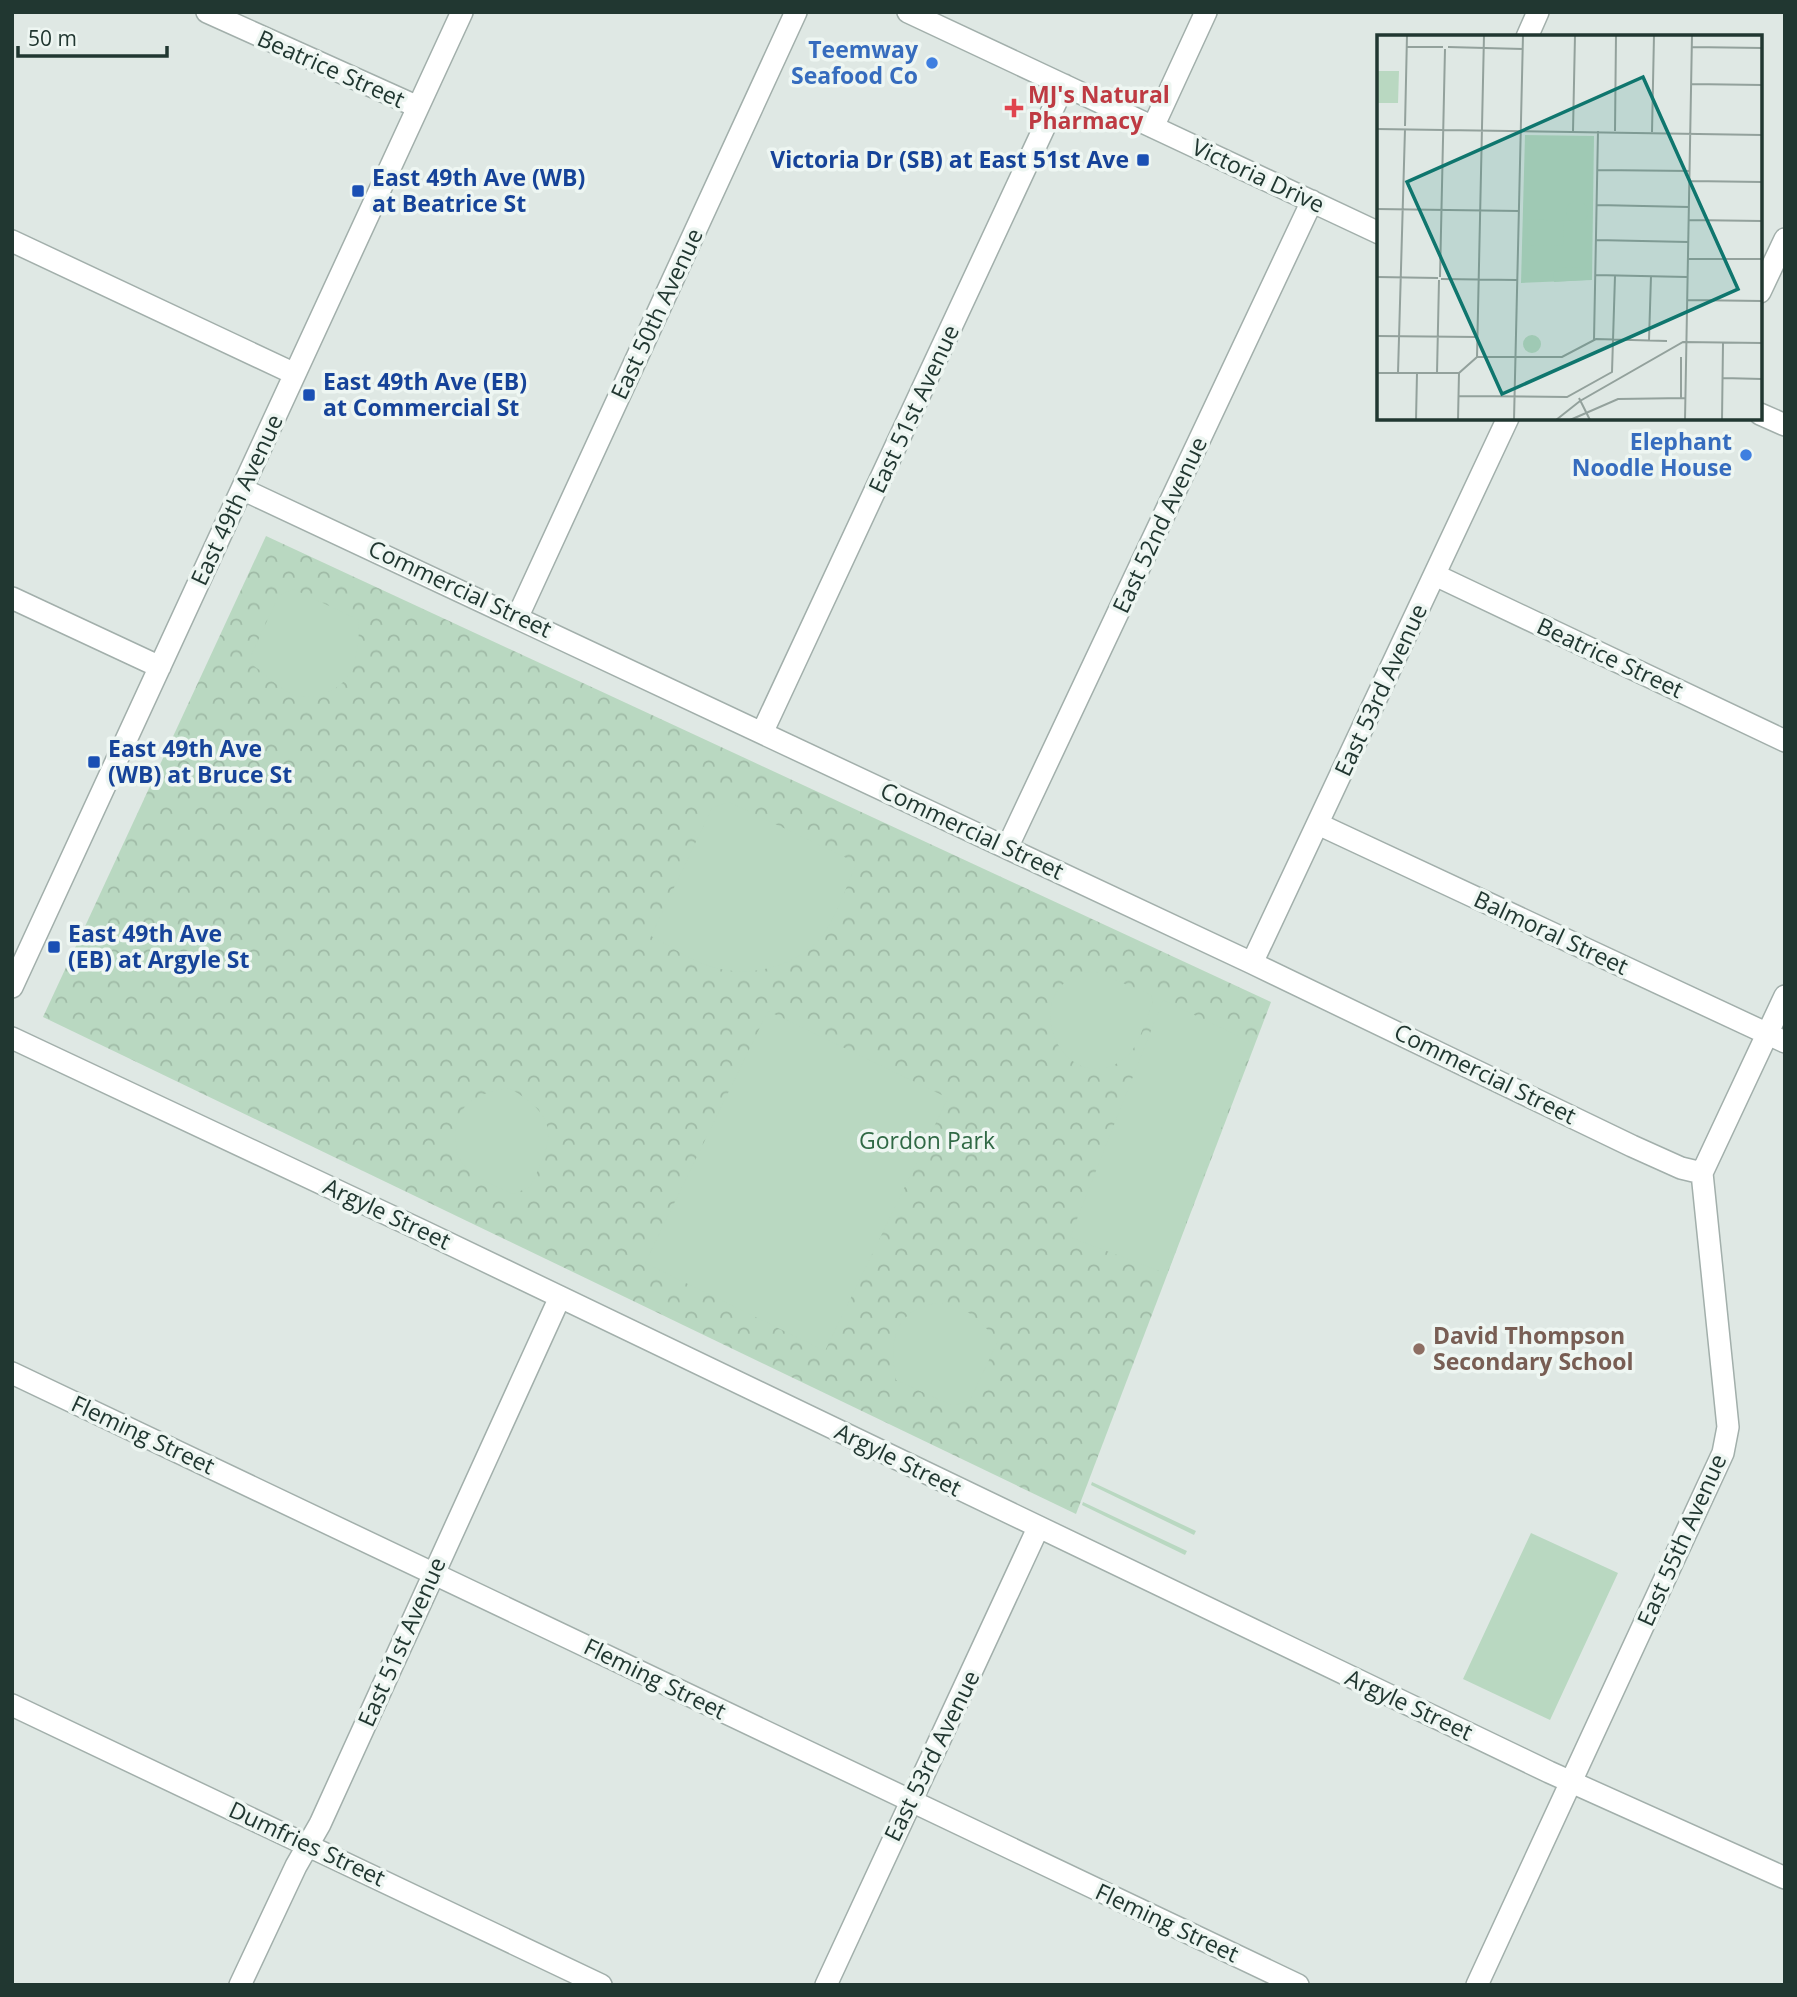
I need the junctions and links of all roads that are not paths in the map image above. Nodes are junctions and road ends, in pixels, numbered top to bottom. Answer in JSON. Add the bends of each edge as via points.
{"nodes":[{"id":1,"x":207,"y":12,"type":"edge"},
{"id":2,"x":462,"y":12,"type":"edge"},
{"id":3,"x":796,"y":12,"type":"edge"},
{"id":4,"x":908,"y":12,"type":"edge"},
{"id":5,"x":1206,"y":12,"type":"edge"},
{"id":6,"x":1538,"y":12,"type":"edge"},
{"id":7,"x":1528,"y":35,"type":"edge"},
{"id":8,"x":1064,"y":85,"type":"junction"},
{"id":9,"x":418,"y":107,"type":"junction"},
{"id":10,"x":1153,"y":127,"type":"junction"},
{"id":11,"x":1312,"y":201,"type":"junction"},
{"id":12,"x":1377,"y":232,"type":"edge"},
{"id":13,"x":1785,"y":239,"type":"edge"},
{"id":14,"x":12,"y":241,"type":"edge"},
{"id":15,"x":1762,"y":288,"type":"edge"},
{"id":16,"x":295,"y":374,"type":"junction"},
{"id":17,"x":1762,"y":415,"type":"edge"},
{"id":18,"x":1507,"y":420,"type":"edge"},
{"id":19,"x":1785,"y":425,"type":"edge"},
{"id":20,"x":242,"y":489,"type":"junction"},
{"id":21,"x":1435,"y":575,"type":"junction"},
{"id":22,"x":12,"y":598,"type":"edge"},
{"id":23,"x":517,"y":616,"type":"junction"},
{"id":24,"x":160,"y":667,"type":"junction"},
{"id":25,"x":762,"y":733,"type":"junction"},
{"id":26,"x":1785,"y":741,"type":"edge"},
{"id":27,"x":1318,"y":824,"type":"junction"},
{"id":28,"x":1007,"y":848,"type":"junction"},
{"id":29,"x":1252,"y":962,"type":"junction"},
{"id":30,"x":12,"y":987,"type":"edge"},
{"id":31,"x":1785,"y":996,"type":"edge"},
{"id":32,"x":12,"y":1038,"type":"edge"},
{"id":33,"x":1776,"y":1038,"type":"edge"},
{"id":34,"x":1702,"y":1173,"type":"junction"},
{"id":35,"x":560,"y":1297,"type":"junction"},
{"id":36,"x":12,"y":1373,"type":"edge"},
{"id":37,"x":1038,"y":1528,"type":"junction"},
{"id":38,"x":433,"y":1573,"type":"junction"},
{"id":39,"x":12,"y":1705,"type":"edge"},
{"id":40,"x":1571,"y":1783,"type":"junction"},
{"id":41,"x":910,"y":1800,"type":"junction"},
{"id":42,"x":308,"y":1844,"type":"junction"},
{"id":43,"x":1785,"y":1878,"type":"edge"},
{"id":44,"x":240,"y":1985,"type":"edge"},
{"id":45,"x":601,"y":1985,"type":"edge"},
{"id":46,"x":826,"y":1985,"type":"edge"},
{"id":47,"x":1298,"y":1985,"type":"edge"},
{"id":48,"x":1477,"y":1985,"type":"edge"}],
"edges":[{"from":1,"to":9,"type":"street","name":"Beatrice Street"},
{"from":2,"to":9,"type":"street","name":"East 49th Avenue"},
{"from":3,"to":23,"type":"street","name":"East 50th Avenue"},
{"from":4,"to":8,"type":"street","name":"Victoria Drive"},
{"from":5,"to":10,"type":"street"},
{"from":6,"to":7,"type":"street"},
{"from":8,"to":10,"type":"street","name":"Victoria Drive"},
{"from":8,"to":25,"type":"street","name":"East 51st Avenue"},
{"from":9,"to":16,"type":"street","name":"East 49th Avenue"},
{"from":10,"to":11,"type":"street","name":"Victoria Drive"},
{"from":11,"to":12,"type":"street","name":"Victoria Drive"},
{"from":11,"to":28,"type":"street","name":"East 52nd Avenue"},
{"from":13,"to":15,"type":"street"},
{"from":14,"to":16,"type":"street"},
{"from":16,"to":20,"type":"street","name":"East 49th Avenue"},
{"from":17,"to":19,"type":"street"},
{"from":18,"to":21,"type":"street","name":"East 53rd Avenue"},
{"from":20,"to":23,"type":"street","name":"Commercial Street"},
{"from":20,"to":24,"type":"street","name":"East 49th Avenue"},
{"from":21,"to":26,"type":"street","name":"Beatrice Street"},
{"from":21,"to":27,"type":"street","name":"East 53rd Avenue"},
{"from":22,"to":24,"type":"street"},
{"from":23,"to":25,"type":"street","name":"Commercial Street"},
{"from":24,"to":30,"type":"street","name":"East 49th Avenue"},
{"from":25,"to":28,"type":"street","name":"Commercial Street"},
{"from":27,"to":29,"type":"street","name":"East 53rd Avenue"},
{"from":27,"to":33,"type":"street","name":"Balmoral Street"},
{"from":28,"to":29,"type":"street","name":"Commercial Street"},
{"from":29,"to":34,"type":"street","name":"Commercial Street","via":[[1632,1146]]},
{"from":31,"to":33,"type":"street"},
{"from":32,"to":35,"type":"street","name":"Argyle Street"},
{"from":33,"to":34,"type":"street"},
{"from":34,"to":40,"type":"street","name":"East 55th Avenue","via":[[1728,1427],[1723,1454]]},
{"from":35,"to":37,"type":"street","name":"Argyle Street"},
{"from":35,"to":38,"type":"street","name":"East 51st Avenue"},
{"from":36,"to":38,"type":"street","name":"Fleming Street"},
{"from":37,"to":40,"type":"street","name":"Argyle Street"},
{"from":37,"to":41,"type":"street","name":"East 53rd Avenue"},
{"from":38,"to":41,"type":"street","name":"Fleming Street"},
{"from":38,"to":42,"type":"street","name":"East 51st Avenue"},
{"from":39,"to":42,"type":"street","name":"Dumfries Street"},
{"from":40,"to":43,"type":"street","name":"Argyle Street"},
{"from":40,"to":48,"type":"street","name":"East 55th Avenue"},
{"from":41,"to":46,"type":"street","name":"East 53rd Avenue"},
{"from":41,"to":47,"type":"street","name":"Fleming Street"},
{"from":42,"to":44,"type":"street","name":"East 51st Avenue"},
{"from":42,"to":45,"type":"street","name":"Dumfries Street"}]}
